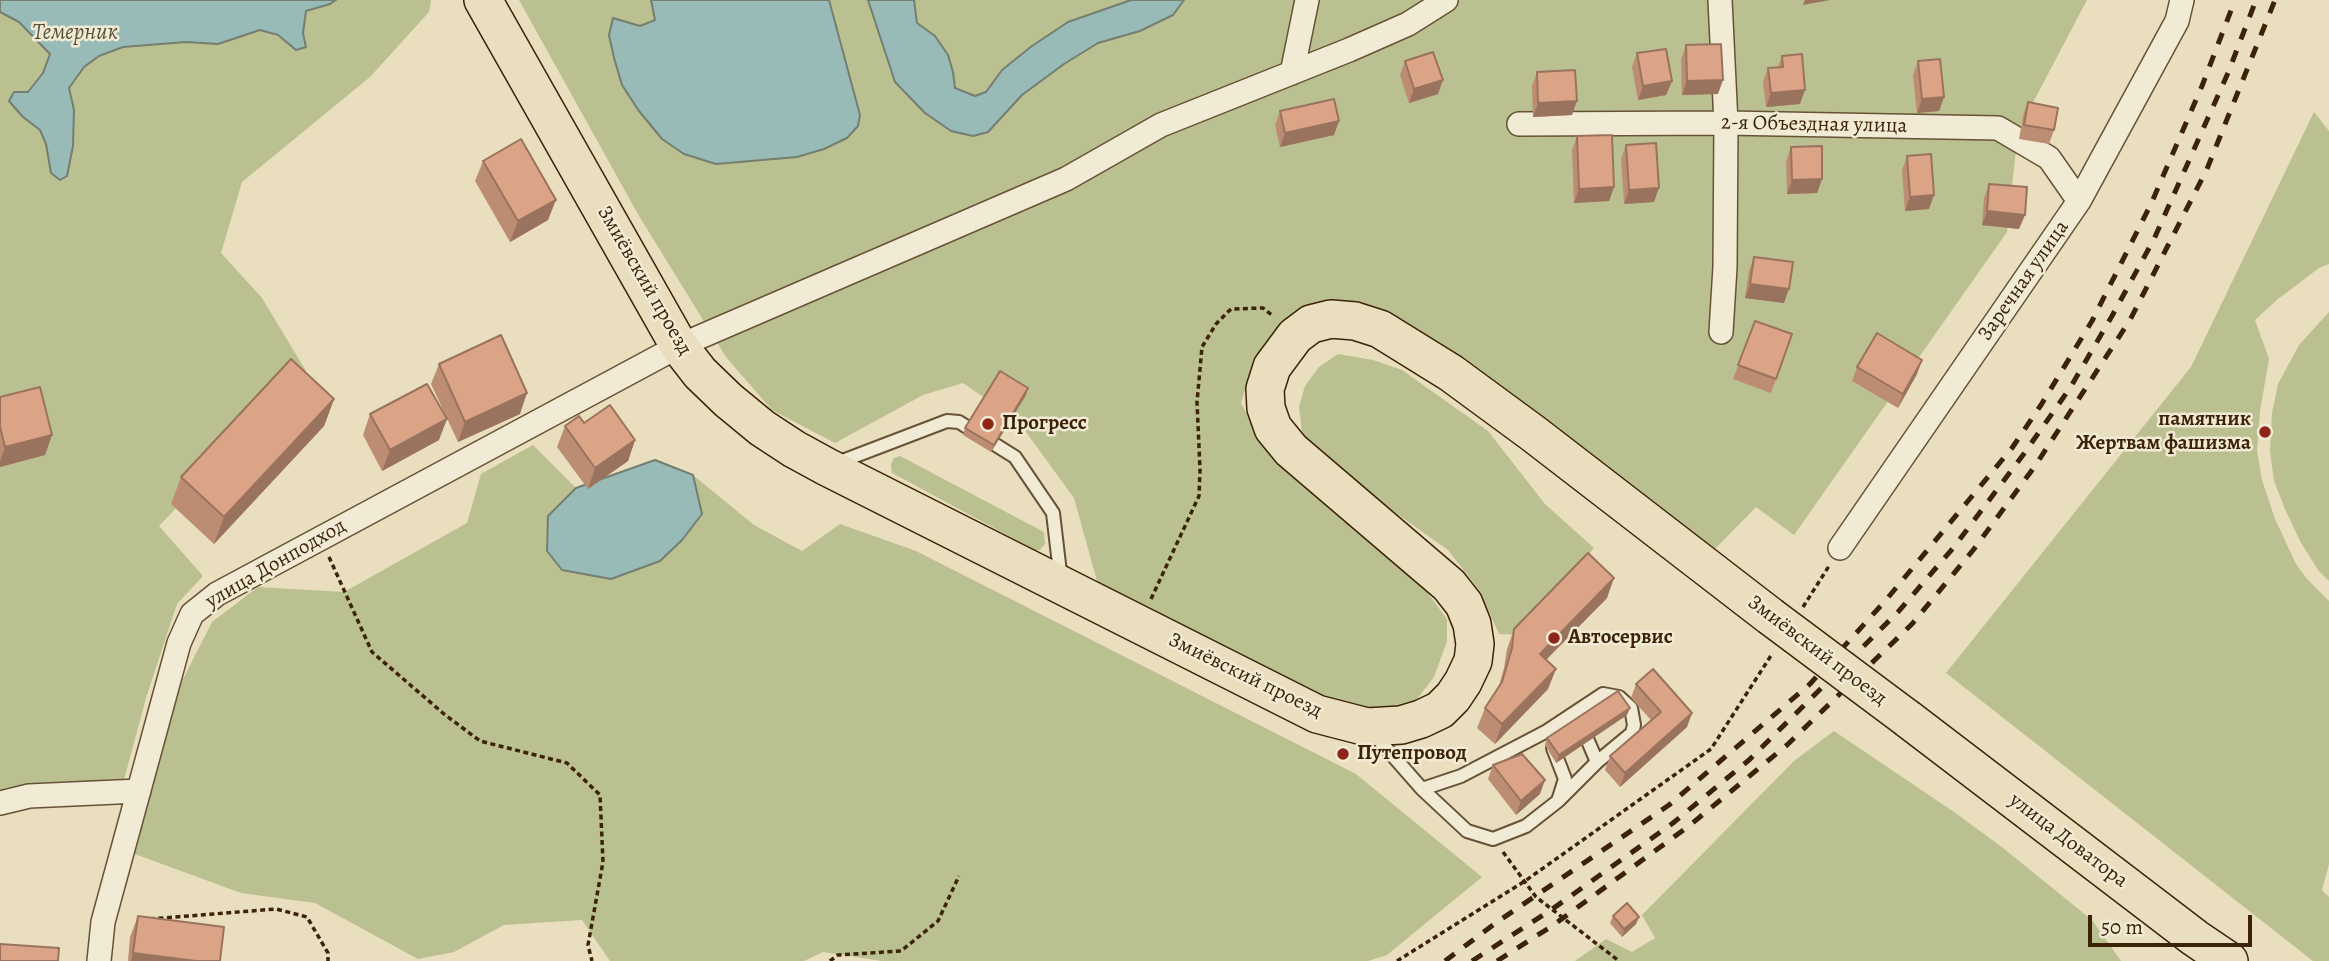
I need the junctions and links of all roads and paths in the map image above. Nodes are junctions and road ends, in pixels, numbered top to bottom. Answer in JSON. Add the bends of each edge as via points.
{"nodes":[{"id":1,"x":483,"y":0,"type":"edge"},
{"id":2,"x":1307,"y":0,"type":"edge"},
{"id":3,"x":1446,"y":0,"type":"edge"},
{"id":4,"x":1720,"y":0,"type":"edge"},
{"id":5,"x":2182,"y":0,"type":"edge"},
{"id":6,"x":1292,"y":73,"type":"junction"},
{"id":7,"x":1726,"y":123,"type":"junction"},
{"id":8,"x":1519,"y":124,"type":"dead end"},
{"id":9,"x":2079,"y":201,"type":"junction"},
{"id":10,"x":1721,"y":331,"type":"dead end"},
{"id":11,"x":1295,"y":336,"type":"junction"},
{"id":12,"x":679,"y":346,"type":"junction"},
{"id":13,"x":827,"y":467,"type":"junction"},
{"id":14,"x":320,"y":538,"type":"junction"},
{"id":15,"x":1840,"y":548,"type":"joint"},
{"id":16,"x":1061,"y":584,"type":"junction"},
{"id":17,"x":1138,"y":624,"type":"junction"},
{"id":18,"x":1781,"y":626,"type":"junction"},
{"id":19,"x":1576,"y":714,"type":"junction"},
{"id":20,"x":1908,"y":719,"type":"joint"},
{"id":21,"x":1367,"y":727,"type":"junction"},
{"id":22,"x":1547,"y":731,"type":"junction"},
{"id":23,"x":1597,"y":762,"type":"junction"},
{"id":24,"x":1422,"y":789,"type":"junction"},
{"id":25,"x":139,"y":791,"type":"junction"},
{"id":26,"x":1558,"y":801,"type":"junction"},
{"id":27,"x":0,"y":803,"type":"edge"},
{"id":28,"x":1493,"y":839,"type":"junction"},
{"id":29,"x":959,"y":876,"type":"dead end"},
{"id":30,"x":1525,"y":881,"type":"junction"},
{"id":31,"x":103,"y":922,"type":"junction"},
{"id":32,"x":99,"y":961,"type":"edge"},
{"id":33,"x":328,"y":961,"type":"edge"},
{"id":34,"x":592,"y":961,"type":"edge"},
{"id":35,"x":830,"y":961,"type":"edge"},
{"id":36,"x":1397,"y":961,"type":"edge"},
{"id":37,"x":1619,"y":961,"type":"edge"},
{"id":38,"x":2229,"y":961,"type":"edge"}],
"edges":[{"from":1,"to":12,"type":"main road","name":"Змиёвский проезд"},
{"from":2,"to":6,"type":"street"},
{"from":3,"to":6,"type":"street","name":"улица Донподход","via":[[1408,24]]},
{"from":4,"to":7,"type":"street"},
{"from":5,"to":9,"type":"street","name":"Заречная улица","via":[[2178,21]]},
{"from":6,"to":12,"type":"street","name":"улица Донподход","via":[[1161,125],[1066,179]]},
{"from":7,"to":8,"type":"street","name":"2-я Объездная улица"},
{"from":7,"to":9,"type":"street","name":"2-я Объездная улица","via":[[1998,128],[2049,158]]},
{"from":7,"to":10,"type":"street"},
{"from":9,"to":15,"type":"street","name":"Заречная улица"},
{"from":11,"to":17,"type":"path","via":[[1264,308],[1231,309],[1202,347],[1197,402],[1199,496]]},
{"from":11,"to":18,"type":"main road","name":"Змиёвский проезд","via":[[1311,324],[1331,318],[1355,321],[1391,336],[1523,426]]},
{"from":11,"to":21,"type":"main road","name":"Змиёвский проезд","via":[[1272,367],[1265,389],[1273,428],[1291,450],[1449,585],[1472,624],[1473,661],[1440,710],[1401,725]]},
{"from":12,"to":13,"type":"main road","name":"Змиёвский проезд","via":[[700,373],[753,421]]},
{"from":12,"to":14,"type":"street","name":"улица Донподход"},
{"from":13,"to":16,"type":"main road","name":"Змиёвский проезд"},
{"from":13,"to":16,"type":"lane","via":[[947,421],[959,422],[1015,457],[1053,513]]},
{"from":14,"to":25,"type":"street","name":"улица Донподход","via":[[217,594],[192,614],[179,643]]},
{"from":14,"to":34,"type":"path","via":[[372,652],[480,741],[567,763],[600,795],[603,862],[588,945]]},
{"from":15,"to":18,"type":"path"},
{"from":16,"to":17,"type":"main road","name":"Змиёвский проезд"},
{"from":17,"to":21,"type":"main road","name":"Змиёвский проезд","via":[[1317,714]]},
{"from":18,"to":20,"type":"main road","name":"Змиёвский проезд","bridge":true},
{"from":18,"to":30,"type":"path","via":[[1711,748]]},
{"from":19,"to":22,"type":"lane"},
{"from":19,"to":23,"type":"lane"},
{"from":19,"to":23,"type":"lane","via":[[1603,694],[1619,697],[1631,708],[1632,733]]},
{"from":20,"to":38,"type":"main road","name":"улица Доватора"},
{"from":21,"to":24,"type":"lane"},
{"from":22,"to":24,"type":"lane","via":[[1461,776]]},
{"from":22,"to":26,"type":"lane","via":[[1565,779]]},
{"from":23,"to":26,"type":"lane"},
{"from":24,"to":28,"type":"lane","via":[[1467,831]]},
{"from":25,"to":27,"type":"street","via":[[29,796]]},
{"from":25,"to":31,"type":"street","name":"улица Донподход"},
{"from":26,"to":28,"type":"lane","via":[[1526,826]]},
{"from":28,"to":30,"type":"path"},
{"from":29,"to":35,"type":"path","via":[[938,920],[901,951],[838,955]]},
{"from":30,"to":36,"type":"path"},
{"from":30,"to":37,"type":"path","via":[[1551,910]]},
{"from":31,"to":32,"type":"street","name":"улица Донподход"},
{"from":31,"to":33,"type":"path","via":[[276,909],[307,918],[328,953]]}]}
